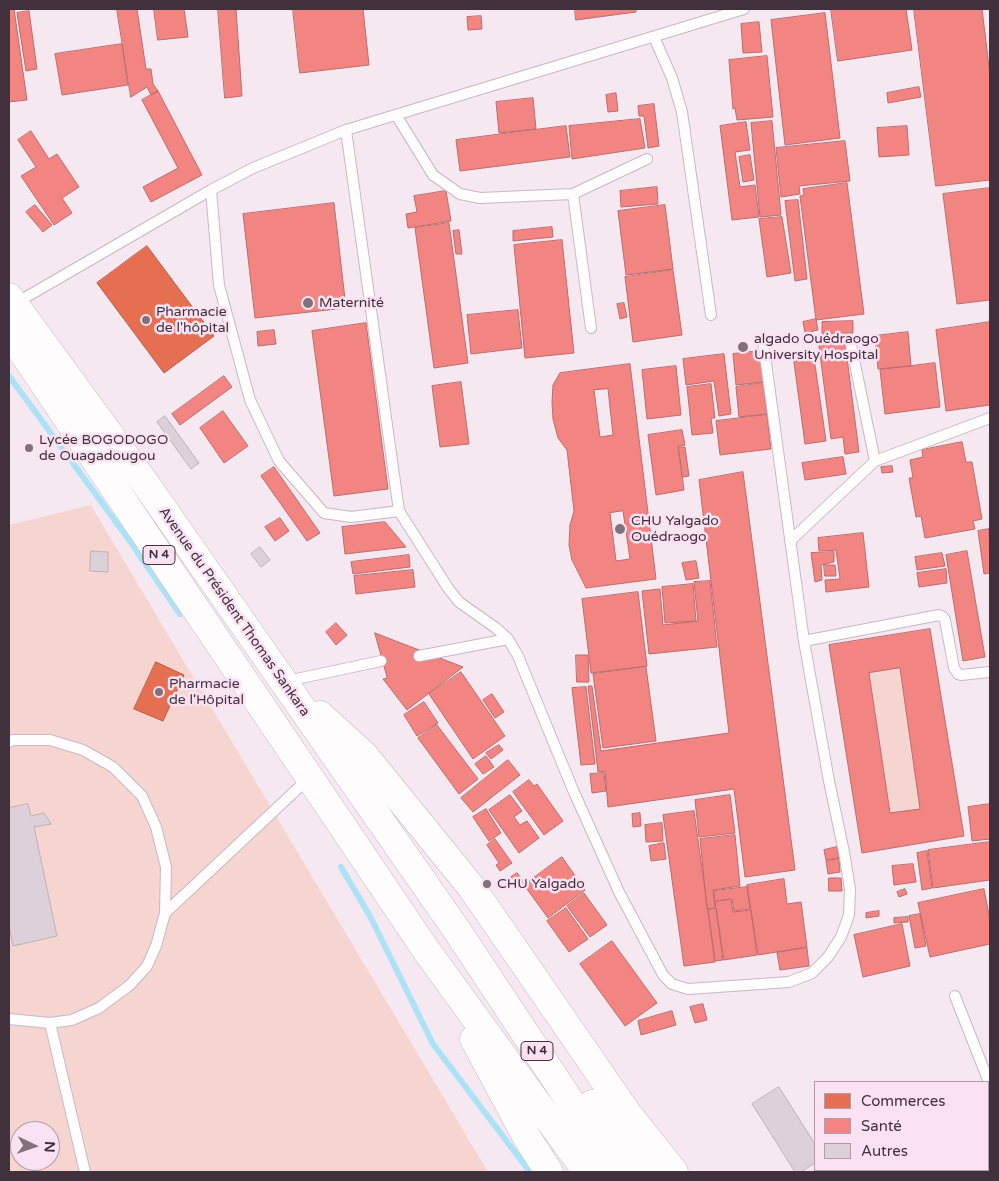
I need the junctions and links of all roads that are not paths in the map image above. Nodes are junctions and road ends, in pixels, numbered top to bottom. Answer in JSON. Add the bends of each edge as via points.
{"nodes":[{"id":1,"x":744,"y":9,"type":"edge"},
{"id":2,"x":654,"y":37,"type":"junction"},
{"id":3,"x":396,"y":115,"type":"junction"},
{"id":4,"x":346,"y":130,"type":"junction"},
{"id":5,"x":647,"y":159,"type":"dead end"},
{"id":6,"x":211,"y":190,"type":"junction"},
{"id":7,"x":573,"y":194,"type":"junction"},
{"id":8,"x":11,"y":301,"type":"edge"},
{"id":9,"x":710,"y":315,"type":"dead end"},
{"id":10,"x":591,"y":328,"type":"dead end"},
{"id":11,"x":9,"y":332,"type":"edge"},
{"id":12,"x":850,"y":340,"type":"dead end"},
{"id":13,"x":763,"y":341,"type":"dead end"},
{"id":14,"x":990,"y":418,"type":"edge"},
{"id":15,"x":875,"y":461,"type":"junction"},
{"id":16,"x":399,"y":511,"type":"junction"},
{"id":17,"x":790,"y":541,"type":"junction"},
{"id":18,"x":508,"y":639,"type":"junction"},
{"id":19,"x":804,"y":641,"type":"junction"},
{"id":20,"x":419,"y":656,"type":"dead end"},
{"id":21,"x":381,"y":662,"type":"dead end"},
{"id":22,"x":990,"y":672,"type":"edge"},
{"id":23,"x":283,"y":682,"type":"junction"},
{"id":24,"x":9,"y":742,"type":"edge"},
{"id":25,"x":310,"y":777,"type":"junction"},
{"id":26,"x":165,"y":913,"type":"junction"},
{"id":27,"x":456,"y":929,"type":"junction"},
{"id":28,"x":426,"y":950,"type":"junction"},
{"id":29,"x":955,"y":996,"type":"dead end"},
{"id":30,"x":9,"y":1019,"type":"edge"},
{"id":31,"x":50,"y":1024,"type":"junction"},
{"id":32,"x":988,"y":1081,"type":"edge"},
{"id":33,"x":85,"y":1172,"type":"edge"},
{"id":34,"x":548,"y":1172,"type":"edge"},
{"id":35,"x":587,"y":1172,"type":"edge"},
{"id":36,"x":618,"y":1172,"type":"edge"},
{"id":37,"x":645,"y":1172,"type":"edge"},
{"id":38,"x":674,"y":1172,"type":"edge"}],
"edges":[{"from":1,"to":2,"type":"lane"},
{"from":2,"to":3,"type":"lane"},
{"from":2,"to":9,"type":"lane","via":[[672,78],[682,112]]},
{"from":3,"to":4,"type":"lane"},
{"from":3,"to":7,"type":"lane","via":[[433,175],[460,194],[480,198]]},
{"from":4,"to":6,"type":"lane","via":[[253,168]]},
{"from":4,"to":16,"type":"lane"},
{"from":5,"to":7,"type":"lane"},
{"from":6,"to":8,"type":"lane"},
{"from":6,"to":16,"type":"lane","via":[[219,285],[250,400],[279,461],[324,513],[351,517]]},
{"from":7,"to":10,"type":"lane"},
{"from":8,"to":23,"type":"highway","name":"Avenue du Président Thomas Sankara","number":"N 4","via":[[145,482]]},
{"from":11,"to":25,"type":"highway","name":"Avenue du Président Thomas Sankara","number":"N 4"},
{"from":12,"to":15,"type":"lane"},
{"from":13,"to":17,"type":"lane"},
{"from":14,"to":15,"type":"lane"},
{"from":15,"to":17,"type":"lane"},
{"from":16,"to":18,"type":"lane","via":[[459,602]]},
{"from":17,"to":19,"type":"lane"},
{"from":18,"to":19,"type":"lane","via":[[619,892],[663,975],[672,984],[688,989],[789,982],[812,973],[841,937],[848,915],[850,889]]},
{"from":18,"to":20,"type":"lane"},
{"from":19,"to":22,"type":"lane","via":[[939,615],[946,620],[954,668],[958,674]]},
{"from":21,"to":23,"type":"lane"},
{"from":23,"to":27,"type":"highway","name":"Avenue du Président Thomas Sankara","number":"N 4"},
{"from":23,"to":38,"type":"highway","via":[[364,755],[472,888],[627,1113]]},
{"from":24,"to":26,"type":"lane","via":[[50,740],[82,750],[113,767],[142,796],[156,826],[166,866]]},
{"from":25,"to":26,"type":"lane"},
{"from":25,"to":28,"type":"highway","name":"Avenue du Président Thomas Sankara","number":"N 4"},
{"from":26,"to":31,"type":"lane","via":[[147,966],[130,985],[99,1008],[72,1020]]},
{"from":27,"to":36,"type":"highway","number":"N 4"},
{"from":27,"to":37,"type":"highway"},
{"from":28,"to":34,"type":"highway"},
{"from":28,"to":35,"type":"highway","number":"N 4"},
{"from":29,"to":32,"type":"lane"},
{"from":30,"to":31,"type":"lane"},
{"from":31,"to":33,"type":"lane"}]}
